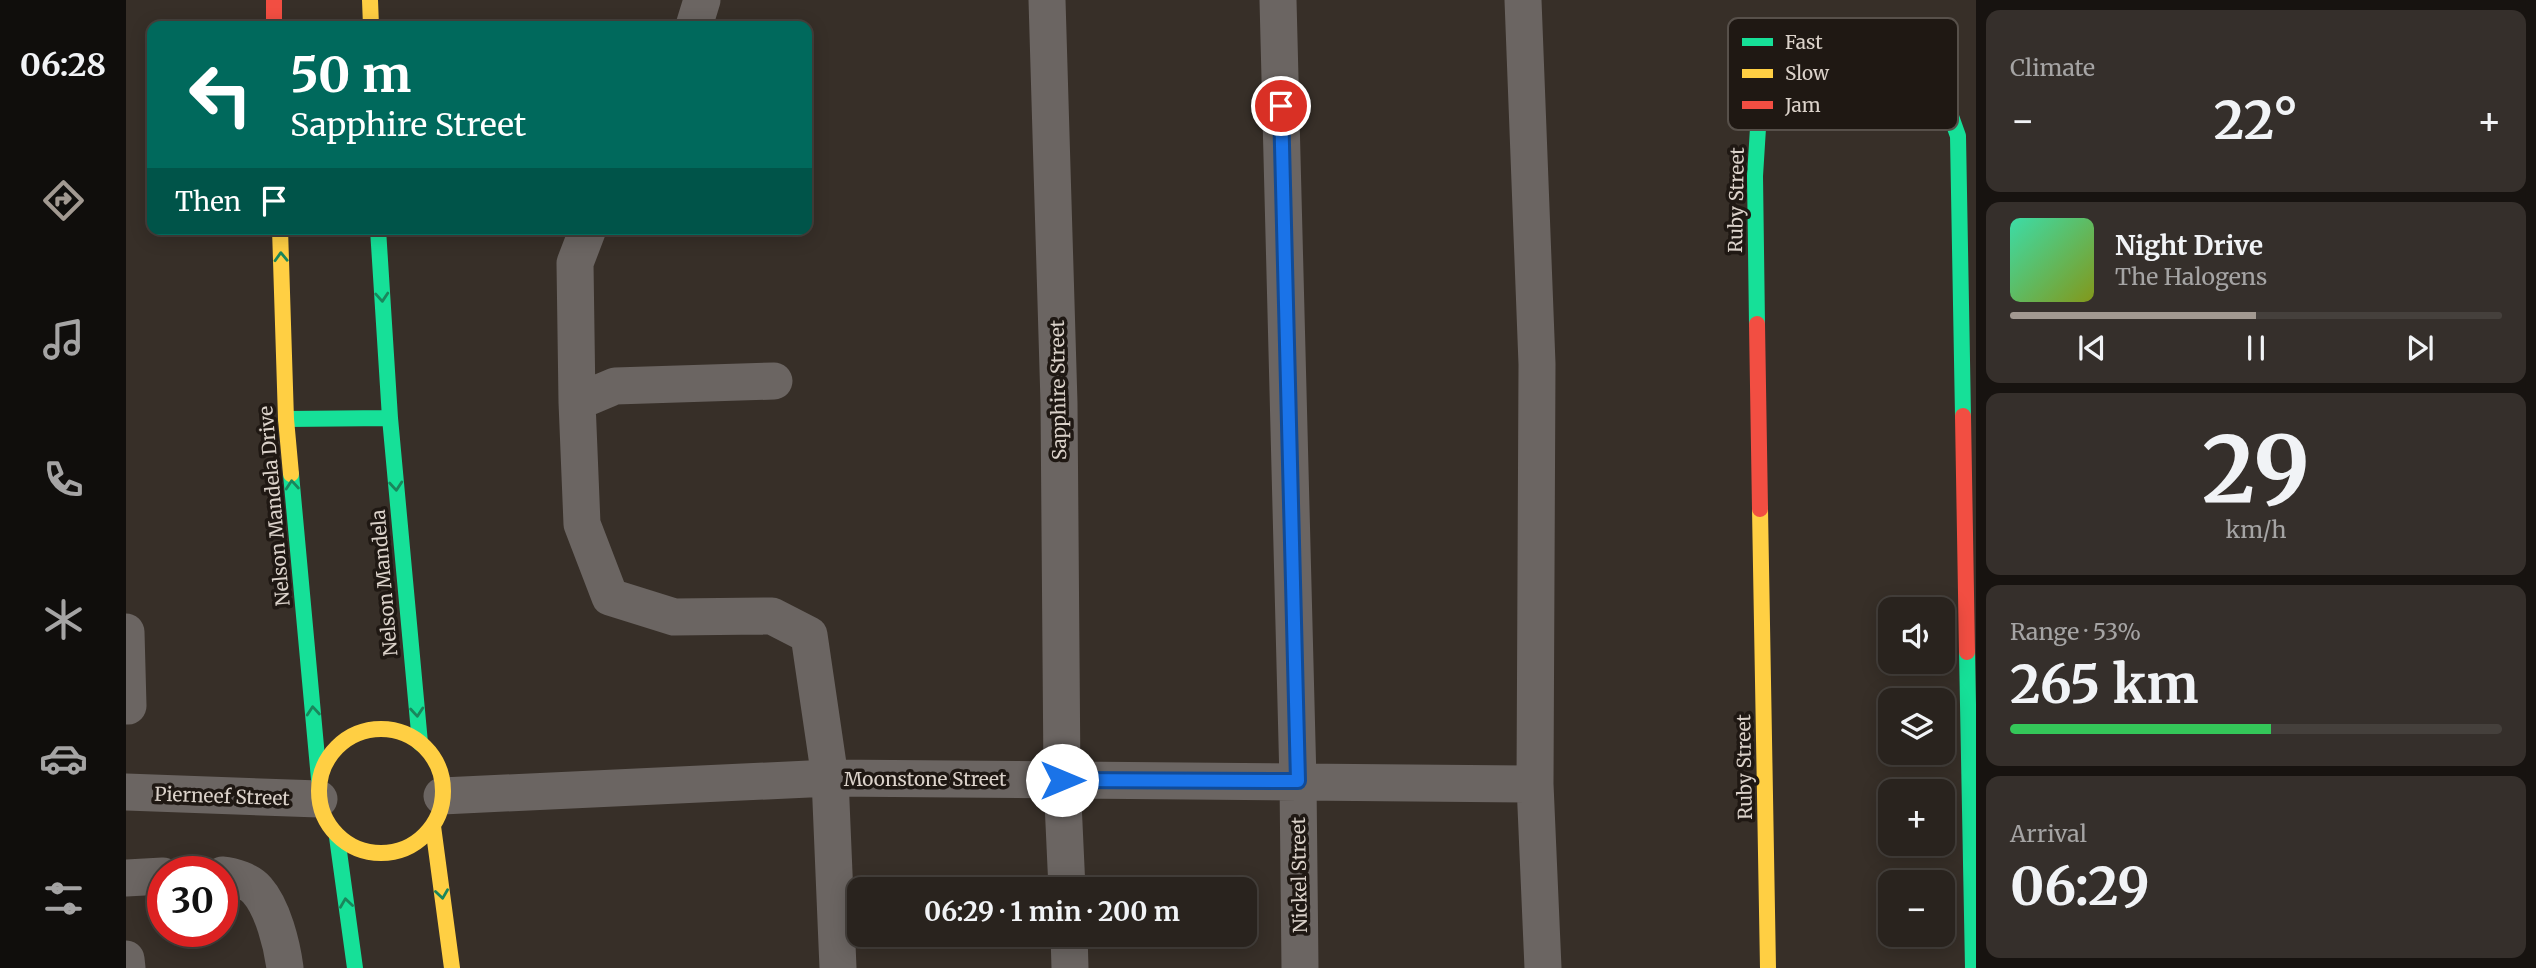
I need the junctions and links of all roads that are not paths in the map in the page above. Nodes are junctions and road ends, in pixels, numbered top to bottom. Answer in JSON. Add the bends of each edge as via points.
{"nodes":[{"id":1,"x":274,"y":0,"type":"edge"},
{"id":2,"x":370,"y":0,"type":"edge"},
{"id":3,"x":702,"y":0,"type":"edge"},
{"id":4,"x":1047,"y":0,"type":"edge"},
{"id":5,"x":1278,"y":0,"type":"edge"},
{"id":6,"x":1523,"y":0,"type":"edge"},
{"id":7,"x":274,"y":21,"type":"edge"},
{"id":8,"x":371,"y":21,"type":"edge"},
{"id":9,"x":696,"y":21,"type":"edge"},
{"id":10,"x":1758,"y":130,"type":"edge"},
{"id":11,"x":1956,"y":130,"type":"edge"},
{"id":12,"x":280,"y":235,"type":"edge"},
{"id":13,"x":378,"y":235,"type":"edge"},
{"id":14,"x":586,"y":235,"type":"edge"},
{"id":15,"x":774,"y":381,"type":"dead end"},
{"id":16,"x":578,"y":401,"type":"junction"},
{"id":17,"x":390,"y":418,"type":"junction"},
{"id":18,"x":286,"y":419,"type":"junction"},
{"id":19,"x":126,"y":632,"type":"edge"},
{"id":20,"x":128,"y":706,"type":"dead end"},
{"id":21,"x":420,"y":743,"type":"junction"},
{"id":22,"x":830,"y":778,"type":"junction"},
{"id":23,"x":1062,"y":780,"type":"junction"},
{"id":24,"x":1298,"y":781,"type":"junction"},
{"id":25,"x":1535,"y":785,"type":"junction"},
{"id":26,"x":319,"y":789,"type":"junction"},
{"id":27,"x":126,"y":792,"type":"edge"},
{"id":28,"x":437,"y":811,"type":"junction"},
{"id":29,"x":337,"y":837,"type":"junction"},
{"id":30,"x":147,"y":877,"type":"edge"},
{"id":31,"x":1066,"y":877,"type":"edge"},
{"id":32,"x":126,"y":878,"type":"edge"},
{"id":33,"x":238,"y":878,"type":"edge"},
{"id":34,"x":1069,"y":947,"type":"edge"},
{"id":35,"x":126,"y":959,"type":"edge"},
{"id":36,"x":127,"y":968,"type":"edge"},
{"id":37,"x":285,"y":968,"type":"edge"},
{"id":38,"x":355,"y":968,"type":"edge"},
{"id":39,"x":452,"y":968,"type":"edge"},
{"id":40,"x":838,"y":968,"type":"edge"},
{"id":41,"x":1070,"y":968,"type":"edge"},
{"id":42,"x":1300,"y":968,"type":"edge"},
{"id":43,"x":1544,"y":968,"type":"edge"},
{"id":44,"x":1768,"y":968,"type":"edge"},
{"id":45,"x":1973,"y":968,"type":"edge"}],
"edges":[{"from":1,"to":7,"type":"street"},
{"from":2,"to":8,"type":"street"},
{"from":3,"to":9,"type":"street"},
{"from":4,"to":23,"type":"street","name":"Sapphire Street","via":[[1059,403]]},
{"from":5,"to":24,"type":"street"},
{"from":6,"to":25,"type":"street","via":[[1537,363]]},
{"from":10,"to":44,"type":"street","name":"Ruby Street"},
{"from":11,"to":45,"type":"street","name":"Ruby Street"},
{"from":18,"to":12,"type":"street","name":"Nelson Mandela Drive","one_way":true},
{"from":13,"to":17,"type":"street","one_way":true},
{"from":14,"to":16,"type":"street","via":[[575,263]]},
{"from":15,"to":16,"type":"street","via":[[615,386]]},
{"from":16,"to":22,"type":"street","via":[[582,524],[610,597],[674,617],[772,616],[809,635]]},
{"from":17,"to":18,"type":"street"},
{"from":17,"to":21,"type":"street","name":"Nelson Mandela","one_way":true},
{"from":26,"to":18,"type":"street","name":"Nelson Mandela Drive","one_way":true},
{"from":19,"to":20,"type":"street"},
{"from":21,"to":26,"type":"street","via":[[393,729],[355,734],[326,760]]},
{"from":21,"to":28,"type":"street","via":[[438,766],[443,785]]},
{"from":22,"to":23,"type":"street","name":"Moonstone Street"},
{"from":22,"to":28,"type":"street","name":"Moonstone Street"},
{"from":22,"to":40,"type":"street"},
{"from":23,"to":24,"type":"street","name":"Moonstone Street"},
{"from":23,"to":31,"type":"street"},
{"from":24,"to":25,"type":"street","name":"Moonstone Street"},
{"from":24,"to":42,"type":"street","name":"Nickel Street"},
{"from":25,"to":43,"type":"street"},
{"from":26,"to":27,"type":"street","name":"Pierneef Street"},
{"from":26,"to":29,"type":"street","via":[[324,820]]},
{"from":28,"to":29,"type":"street","via":[[418,842],[398,852],[377,855]]},
{"from":28,"to":39,"type":"street","one_way":true},
{"from":38,"to":29,"type":"street","one_way":true},
{"from":30,"to":32,"type":"street"},
{"from":33,"to":37,"type":"street","via":[[257,890],[270,913]]},
{"from":34,"to":41,"type":"street"},
{"from":35,"to":36,"type":"street"}]}
